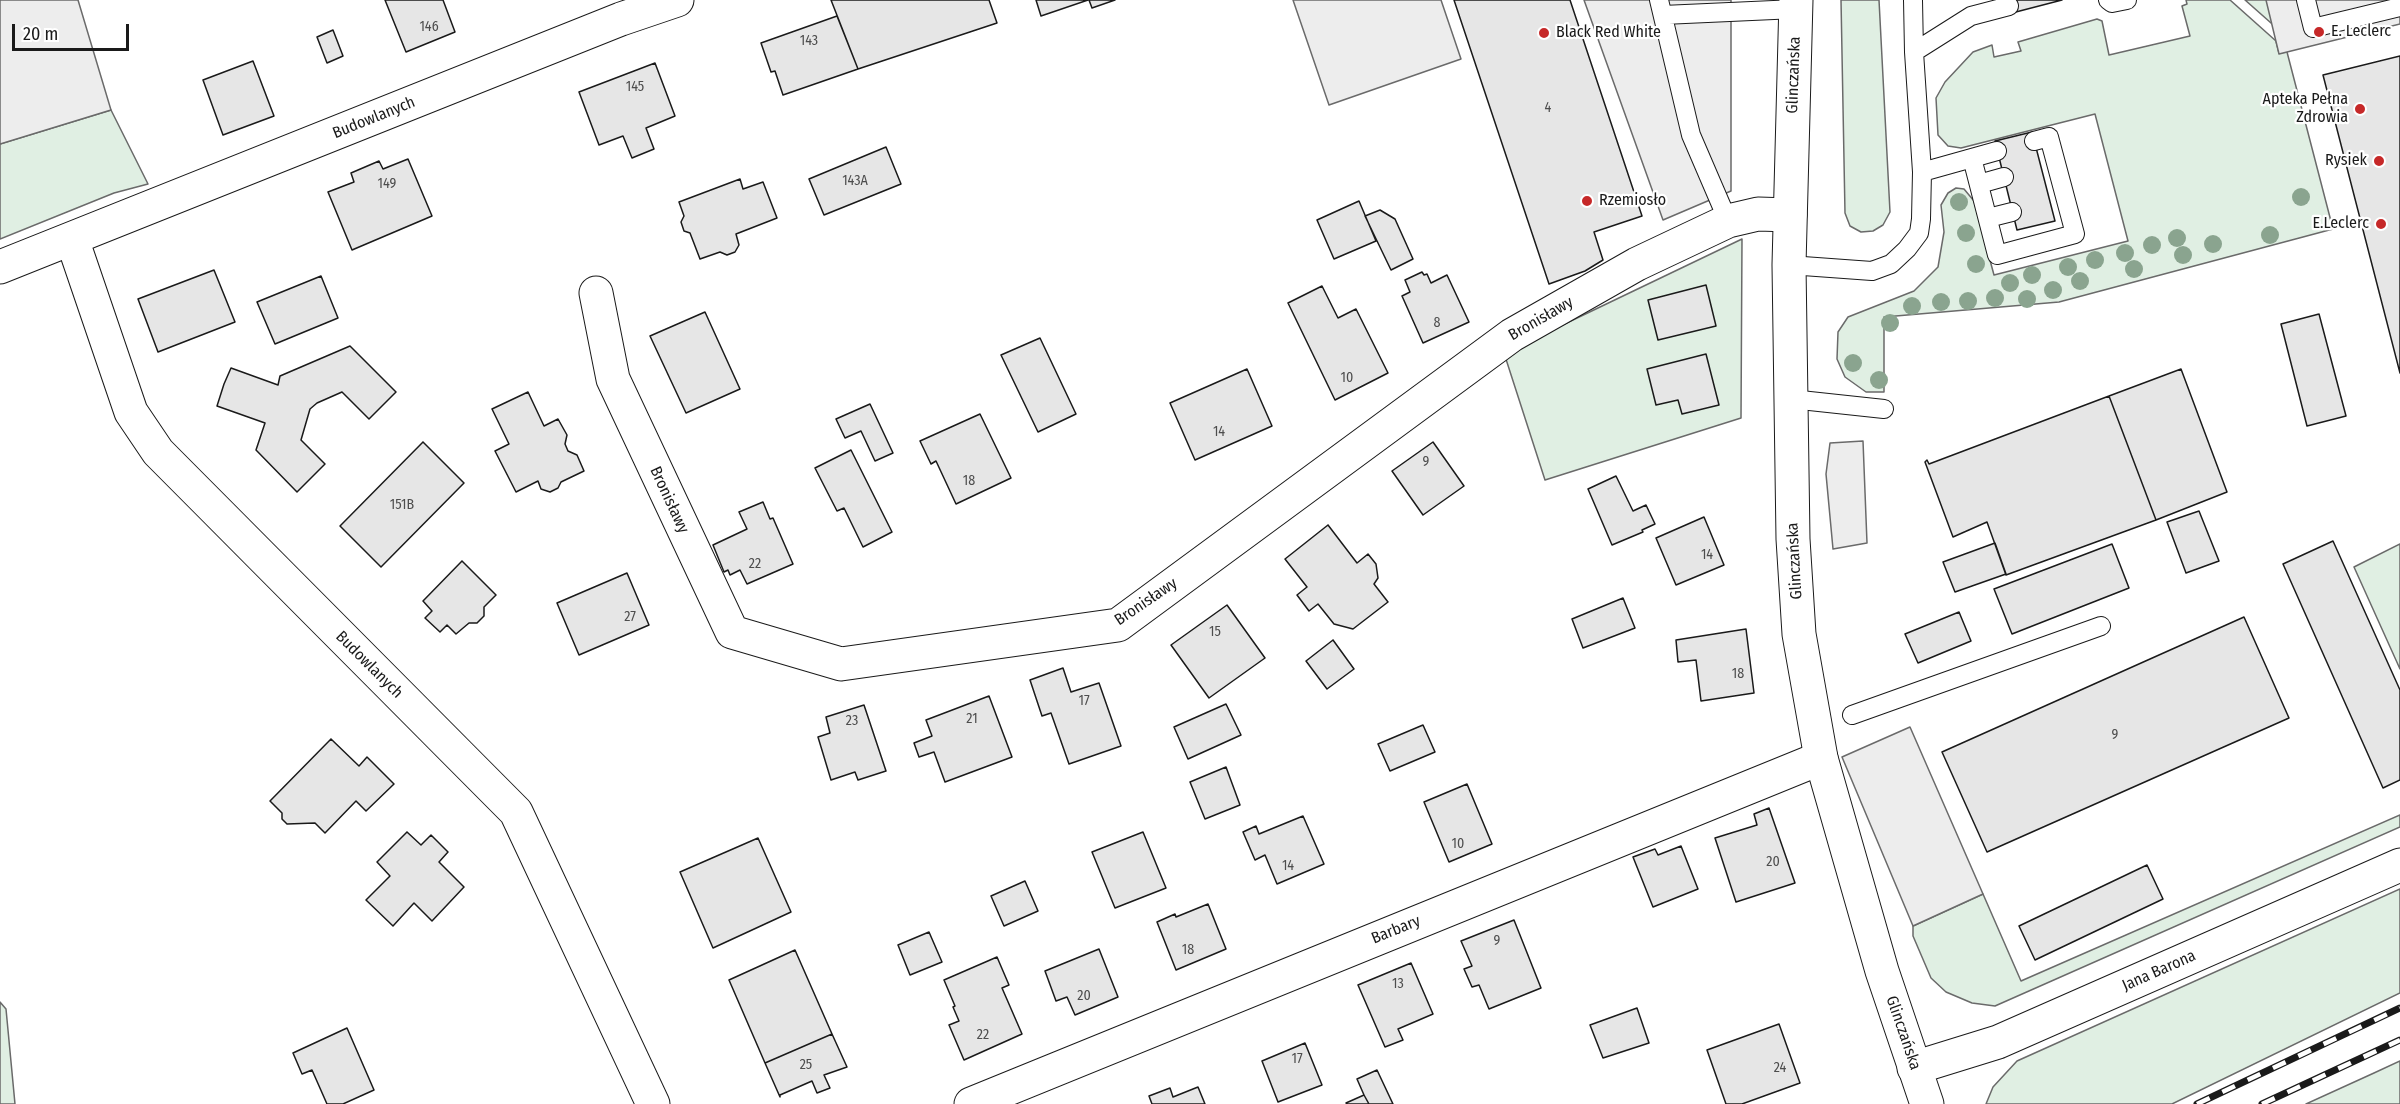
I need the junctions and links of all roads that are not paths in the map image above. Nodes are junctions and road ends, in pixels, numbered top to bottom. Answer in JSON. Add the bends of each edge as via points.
{"nodes":[{"id":1,"x":677,"y":0,"type":"edge"},
{"id":2,"x":1914,"y":0,"type":"edge"},
{"id":3,"x":2108,"y":0,"type":"edge"},
{"id":4,"x":2127,"y":0,"type":"edge"},
{"id":5,"x":2306,"y":0,"type":"edge"},
{"id":6,"x":1796,"y":4,"type":"edge"},
{"id":7,"x":2009,"y":6,"type":"dead end"},
{"id":8,"x":2400,"y":7,"type":"edge"},
{"id":9,"x":1661,"y":8,"type":"edge"},
{"id":10,"x":1970,"y":8,"type":"edge"},
{"id":11,"x":1914,"y":52,"type":"junction"},
{"id":12,"x":2034,"y":141,"type":"dead end"},
{"id":13,"x":1997,"y":151,"type":"dead end"},
{"id":14,"x":1972,"y":158,"type":"junction"},
{"id":15,"x":1922,"y":172,"type":"junction"},
{"id":16,"x":2004,"y":177,"type":"dead end"},
{"id":17,"x":1979,"y":184,"type":"junction"},
{"id":18,"x":2012,"y":212,"type":"dead end"},
{"id":19,"x":1790,"y":215,"type":"junction"},
{"id":20,"x":1988,"y":218,"type":"junction"},
{"id":21,"x":1728,"y":220,"type":"junction"},
{"id":22,"x":72,"y":238,"type":"junction"},
{"id":23,"x":1789,"y":265,"type":"junction"},
{"id":24,"x":0,"y":267,"type":"edge"},
{"id":25,"x":596,"y":293,"type":"dead end"},
{"id":26,"x":1791,"y":399,"type":"junction"},
{"id":27,"x":1884,"y":409,"type":"dead end"},
{"id":28,"x":2101,"y":626,"type":"dead end"},
{"id":29,"x":1852,"y":715,"type":"dead end"},
{"id":30,"x":1821,"y":758,"type":"junction"},
{"id":31,"x":2400,"y":865,"type":"edge"},
{"id":32,"x":1914,"y":1068,"type":"junction"},
{"id":33,"x":653,"y":1104,"type":"edge"},
{"id":34,"x":971,"y":1104,"type":"edge"},
{"id":35,"x":1927,"y":1104,"type":"edge"}],
"edges":[{"from":1,"to":22,"type":"street","name":"Budowlanych"},
{"from":2,"to":11,"type":"lane"},
{"from":3,"to":4,"type":"lane"},
{"from":5,"to":8,"type":"lane","via":[[2313,28]]},
{"from":6,"to":9,"type":"lane"},
{"from":6,"to":19,"type":"street","name":"Glinczańska"},
{"from":7,"to":10,"type":"lane"},
{"from":9,"to":21,"type":"lane","via":[[1691,135]]},
{"from":10,"to":11,"type":"lane"},
{"from":11,"to":15,"type":"lane"},
{"from":12,"to":20,"type":"lane","via":[[2049,137],[2049,165],[2057,200],[2075,234],[1997,255]]},
{"from":13,"to":14,"type":"lane"},
{"from":14,"to":15,"type":"lane"},
{"from":14,"to":17,"type":"lane"},
{"from":15,"to":23,"type":"lane","via":[[1919,233],[1891,264],[1872,271]]},
{"from":16,"to":17,"type":"lane"},
{"from":17,"to":20,"type":"lane"},
{"from":18,"to":20,"type":"lane"},
{"from":19,"to":21,"type":"street","name":"Bronisławy","via":[[1758,214]]},
{"from":19,"to":23,"type":"street","name":"Glinczańska"},
{"from":21,"to":25,"type":"street","name":"Bronisławy","via":[[1637,264],[1512,335],[1118,625],[841,664],[732,632],[613,379]]},
{"from":22,"to":24,"type":"street","name":"Budowlanych"},
{"from":22,"to":33,"type":"street","name":"Budowlanych","via":[[131,412],[158,452],[516,812]]},
{"from":23,"to":26,"type":"street","name":"Glinczańska"},
{"from":26,"to":27,"type":"lane"},
{"from":26,"to":30,"type":"street","name":"Glinczańska","via":[[1799,634]]},
{"from":28,"to":29,"type":"lane"},
{"from":30,"to":32,"type":"street","name":"Glinczańska","via":[[1868,926]]},
{"from":30,"to":34,"type":"street","name":"Barbary"},
{"from":31,"to":32,"type":"street","name":"Jana Barona","via":[[1998,1042]]},
{"from":32,"to":35,"type":"street","name":"Glinczańska"}]}
